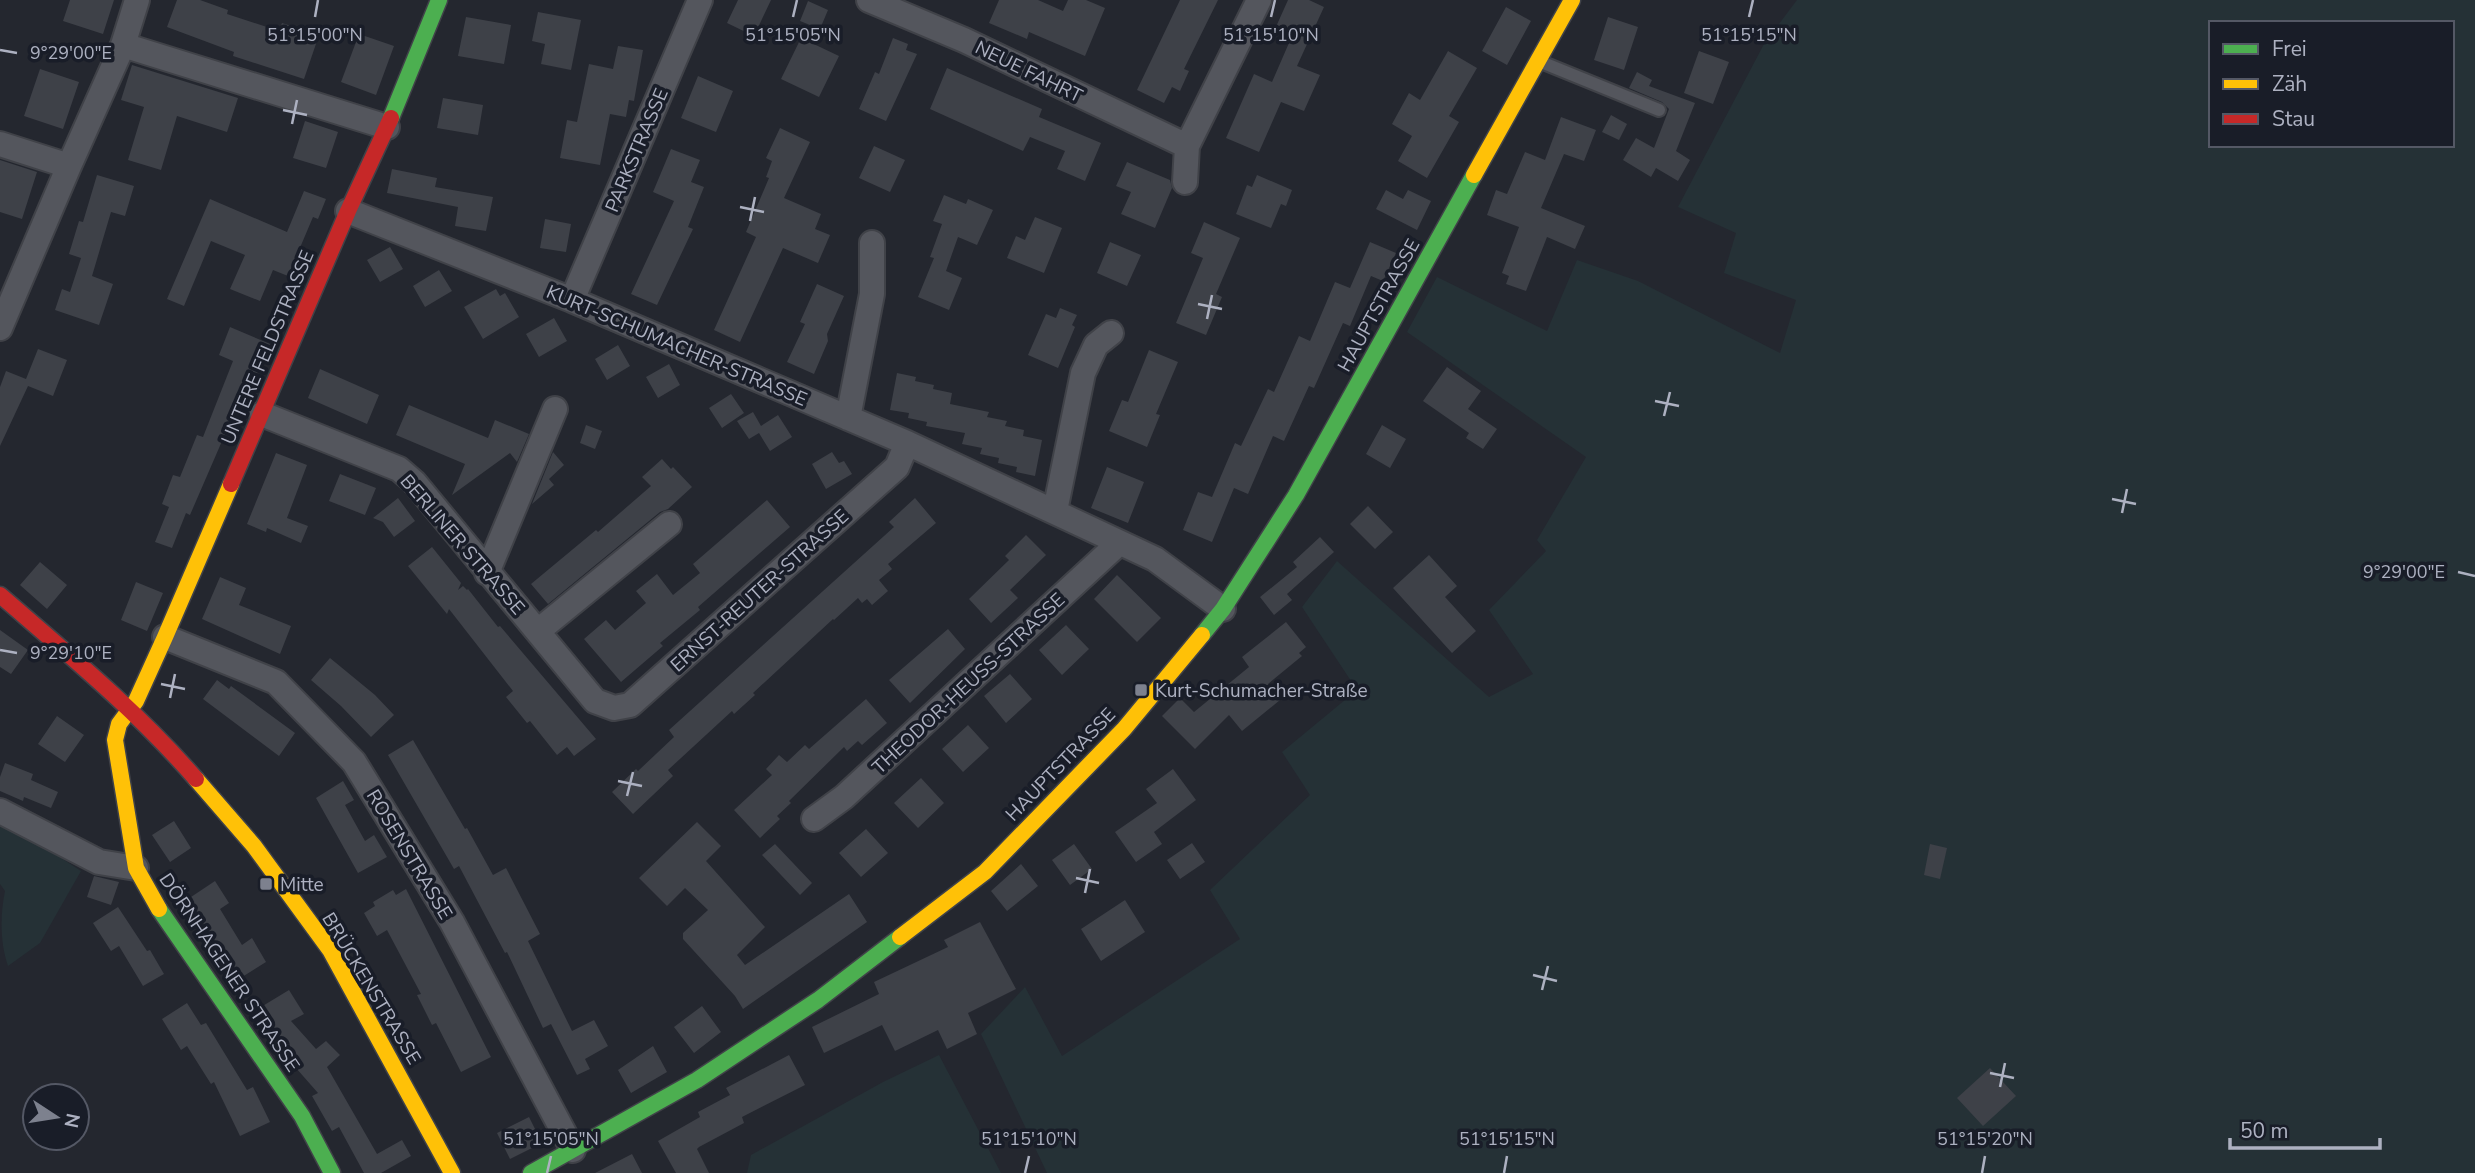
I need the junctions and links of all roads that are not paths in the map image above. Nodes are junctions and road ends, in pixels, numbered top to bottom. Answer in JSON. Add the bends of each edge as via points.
{"nodes":[{"id":1,"x":137,"y":0,"type":"edge"},
{"id":2,"x":439,"y":0,"type":"edge"},
{"id":3,"x":700,"y":0,"type":"edge"},
{"id":4,"x":869,"y":0,"type":"edge"},
{"id":5,"x":1259,"y":0,"type":"edge"},
{"id":6,"x":1572,"y":0,"type":"edge"},
{"id":7,"x":123,"y":45,"type":"junction"},
{"id":8,"x":1537,"y":60,"type":"junction"},
{"id":9,"x":1659,"y":110,"type":"dead end"},
{"id":10,"x":387,"y":127,"type":"junction"},
{"id":11,"x":0,"y":144,"type":"edge"},
{"id":12,"x":1187,"y":146,"type":"junction"},
{"id":13,"x":69,"y":166,"type":"junction"},
{"id":14,"x":1185,"y":182,"type":"dead end"},
{"id":15,"x":348,"y":211,"type":"junction"},
{"id":16,"x":872,"y":243,"type":"dead end"},
{"id":17,"x":572,"y":300,"type":"junction"},
{"id":18,"x":0,"y":328,"type":"edge"},
{"id":19,"x":1111,"y":333,"type":"dead end"},
{"id":20,"x":555,"y":409,"type":"dead end"},
{"id":21,"x":261,"y":414,"type":"junction"},
{"id":22,"x":848,"y":418,"type":"junction"},
{"id":23,"x":906,"y":443,"type":"junction"},
{"id":24,"x":1055,"y":511,"type":"junction"},
{"id":25,"x":669,"y":524,"type":"dead end"},
{"id":26,"x":1119,"y":543,"type":"junction"},
{"id":27,"x":487,"y":573,"type":"junction"},
{"id":28,"x":0,"y":595,"type":"edge"},
{"id":29,"x":1223,"y":609,"type":"junction"},
{"id":30,"x":538,"y":631,"type":"junction"},
{"id":31,"x":165,"y":637,"type":"junction"},
{"id":32,"x":595,"y":701,"type":"joint"},
{"id":33,"x":130,"y":709,"type":"junction"},
{"id":34,"x":0,"y":811,"type":"edge"},
{"id":35,"x":814,"y":819,"type":"dead end"},
{"id":36,"x":136,"y":869,"type":"junction"},
{"id":37,"x":573,"y":1150,"type":"junction"},
{"id":38,"x":332,"y":1173,"type":"edge"},
{"id":39,"x":452,"y":1173,"type":"edge"},
{"id":40,"x":531,"y":1173,"type":"edge"}],
"edges":[{"from":1,"to":7,"type":"street"},
{"from":2,"to":10,"type":"street","name":"UNTERE FELDSTRASSE"},
{"from":3,"to":17,"type":"street","name":"PARKSTRASSE"},
{"from":4,"to":12,"type":"street","name":"NEUE FAHRT"},
{"from":5,"to":12,"type":"street"},
{"from":6,"to":8,"type":"street","name":"HAUPTSTRASSE"},
{"from":7,"to":10,"type":"street"},
{"from":7,"to":13,"type":"street"},
{"from":8,"to":9,"type":"lane"},
{"from":8,"to":29,"type":"street","name":"HAUPTSTRASSE","via":[[1296,495]]},
{"from":10,"to":15,"type":"street","name":"UNTERE FELDSTRASSE"},
{"from":11,"to":13,"type":"street"},
{"from":12,"to":14,"type":"street"},
{"from":13,"to":18,"type":"street"},
{"from":15,"to":17,"type":"street","name":"KURT-SCHUMACHER-STRASSE"},
{"from":15,"to":21,"type":"street","name":"UNTERE FELDSTRASSE"},
{"from":16,"to":22,"type":"street","via":[[872,294]]},
{"from":17,"to":22,"type":"street","name":"KURT-SCHUMACHER-STRASSE"},
{"from":19,"to":24,"type":"street","via":[[1096,345],[1083,373]]},
{"from":20,"to":27,"type":"street"},
{"from":21,"to":27,"type":"street","name":"BERLINER STRASSE","via":[[398,469],[414,482]]},
{"from":21,"to":31,"type":"street","name":"UNTERE FELDSTRASSE"},
{"from":22,"to":23,"type":"street","name":"KURT-SCHUMACHER-STRASSE"},
{"from":23,"to":24,"type":"street","name":"KURT-SCHUMACHER-STRASSE"},
{"from":23,"to":32,"type":"street","name":"ERNST-REUTER-STRASSE","via":[[897,467],[630,705],[614,708]]},
{"from":24,"to":26,"type":"street","name":"KURT-SCHUMACHER-STRASSE"},
{"from":25,"to":30,"type":"street"},
{"from":26,"to":29,"type":"street","name":"KURT-SCHUMACHER-STRASSE","via":[[1155,559]]},
{"from":26,"to":35,"type":"street","name":"THEODOR-HEUSS-STRASSE","via":[[844,797]]},
{"from":27,"to":30,"type":"street","name":"BERLINER STRASSE"},
{"from":28,"to":33,"type":"street"},
{"from":29,"to":37,"type":"street","name":"HAUPTSTRASSE","via":[[1124,729],[985,872],[818,1000],[697,1080]]},
{"from":30,"to":32,"type":"street","name":"BERLINER STRASSE"},
{"from":31,"to":33,"type":"street","name":"UNTERE FELDSTRASSE"},
{"from":31,"to":37,"type":"street","name":"ROSENSTRASSE","via":[[276,682],[354,762],[452,922]]},
{"from":33,"to":36,"type":"street","name":"DÖRNHAGENER STRASSE","via":[[115,740]]},
{"from":33,"to":39,"type":"street","name":"BRÜCKENSTRASSE","via":[[254,846],[330,950]]},
{"from":34,"to":36,"type":"street","via":[[99,862]]},
{"from":36,"to":38,"type":"street","name":"DÖRNHAGENER STRASSE","via":[[162,914],[302,1116]]},
{"from":37,"to":40,"type":"street","name":"HAUPTSTRASSE"}]}
